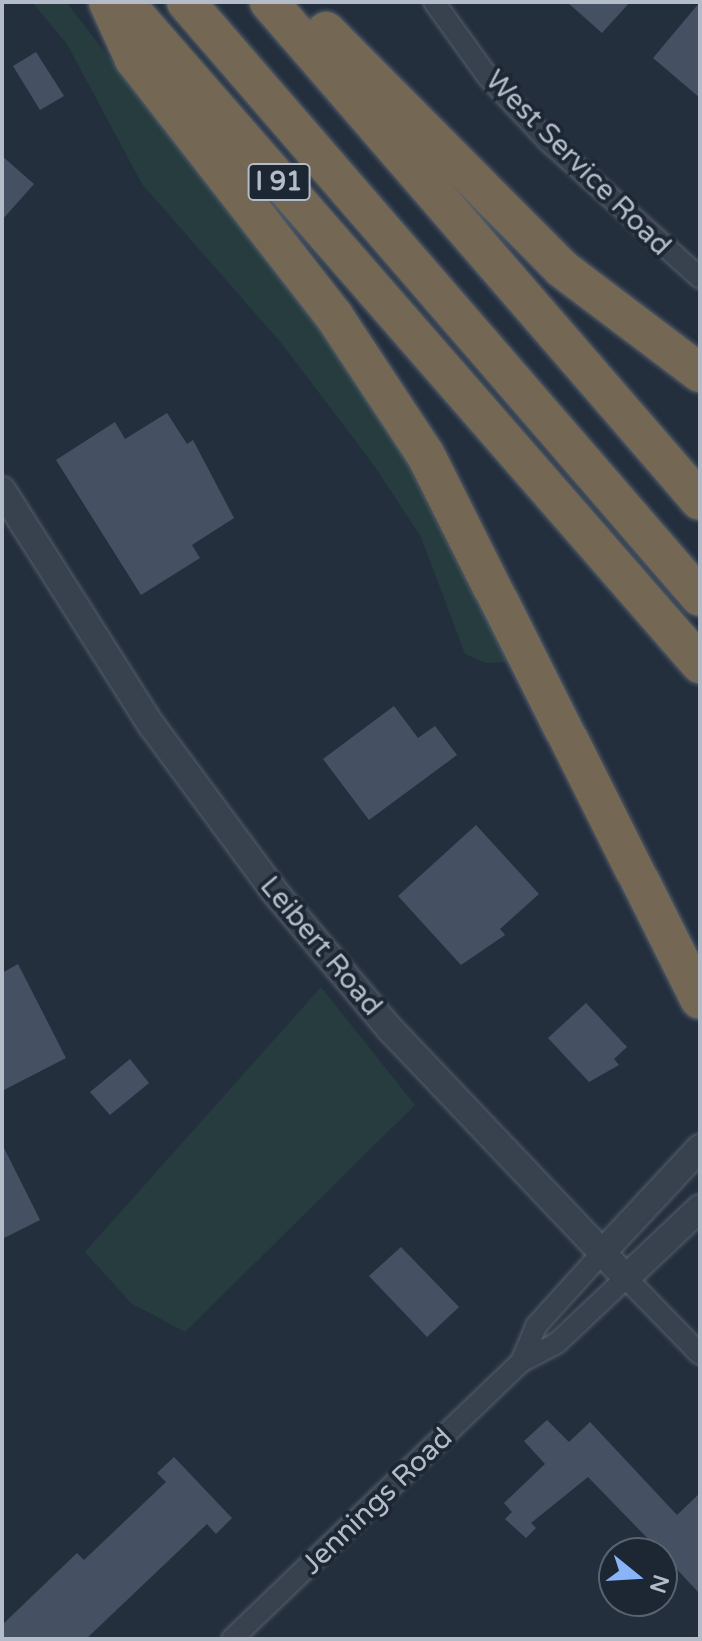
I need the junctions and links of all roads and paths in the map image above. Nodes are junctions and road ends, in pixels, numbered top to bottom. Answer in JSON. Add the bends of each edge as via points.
{"nodes":[{"id":1,"x":108,"y":2,"type":"edge"},
{"id":2,"x":124,"y":2,"type":"edge"},
{"id":3,"x":186,"y":2,"type":"edge"},
{"id":4,"x":213,"y":2,"type":"edge"},
{"id":5,"x":269,"y":2,"type":"edge"},
{"id":6,"x":299,"y":2,"type":"edge"},
{"id":7,"x":434,"y":2,"type":"edge"},
{"id":8,"x":700,"y":278,"type":"edge"},
{"id":9,"x":435,"y":362,"type":"junction"},
{"id":10,"x":700,"y":373,"type":"edge"},
{"id":11,"x":2,"y":490,"type":"edge"},
{"id":12,"x":700,"y":501,"type":"edge"},
{"id":13,"x":700,"y":566,"type":"edge"},
{"id":14,"x":700,"y":597,"type":"edge"},
{"id":15,"x":700,"y":617,"type":"edge"},
{"id":16,"x":700,"y":664,"type":"edge"},
{"id":17,"x":700,"y":1000,"type":"edge"},
{"id":18,"x":700,"y":1148,"type":"edge"},
{"id":19,"x":700,"y":1208,"type":"edge"},
{"id":20,"x":602,"y":1253,"type":"junction"},
{"id":21,"x":626,"y":1278,"type":"junction"},
{"id":22,"x":700,"y":1354,"type":"edge"},
{"id":23,"x":521,"y":1362,"type":"junction"},
{"id":24,"x":232,"y":1639,"type":"edge"}],
"edges":[{"from":1,"to":17,"type":"highway","via":[[134,59],[334,316],[425,454]]},
{"from":2,"to":9,"type":"highway","number":"I 91"},
{"from":3,"to":14,"type":"highway"},
{"from":4,"to":13,"type":"highway"},
{"from":5,"to":12,"type":"highway"},
{"from":6,"to":10,"type":"highway","via":[[561,268]]},
{"from":7,"to":8,"type":"street","name":"West Service Road","via":[[488,77],[548,141]]},
{"from":9,"to":15,"type":"highway","via":[[530,432]]},
{"from":9,"to":16,"type":"highway","number":"I 91"},
{"from":11,"to":20,"type":"street","name":"Leibert Road","via":[[152,726],[274,891],[389,1028]]},
{"from":18,"to":20,"type":"street","name":"Jennings Road"},
{"from":19,"to":21,"type":"street","name":"Jennings Road"},
{"from":20,"to":21,"type":"street","name":"Leibert Road"},
{"from":20,"to":23,"type":"street","name":"Jennings Road","via":[[536,1326]]},
{"from":21,"to":22,"type":"street","name":"Leibert Road"},
{"from":21,"to":23,"type":"street","name":"Jennings Road","via":[[557,1343]]},
{"from":23,"to":24,"type":"street","name":"Jennings Road"}]}
